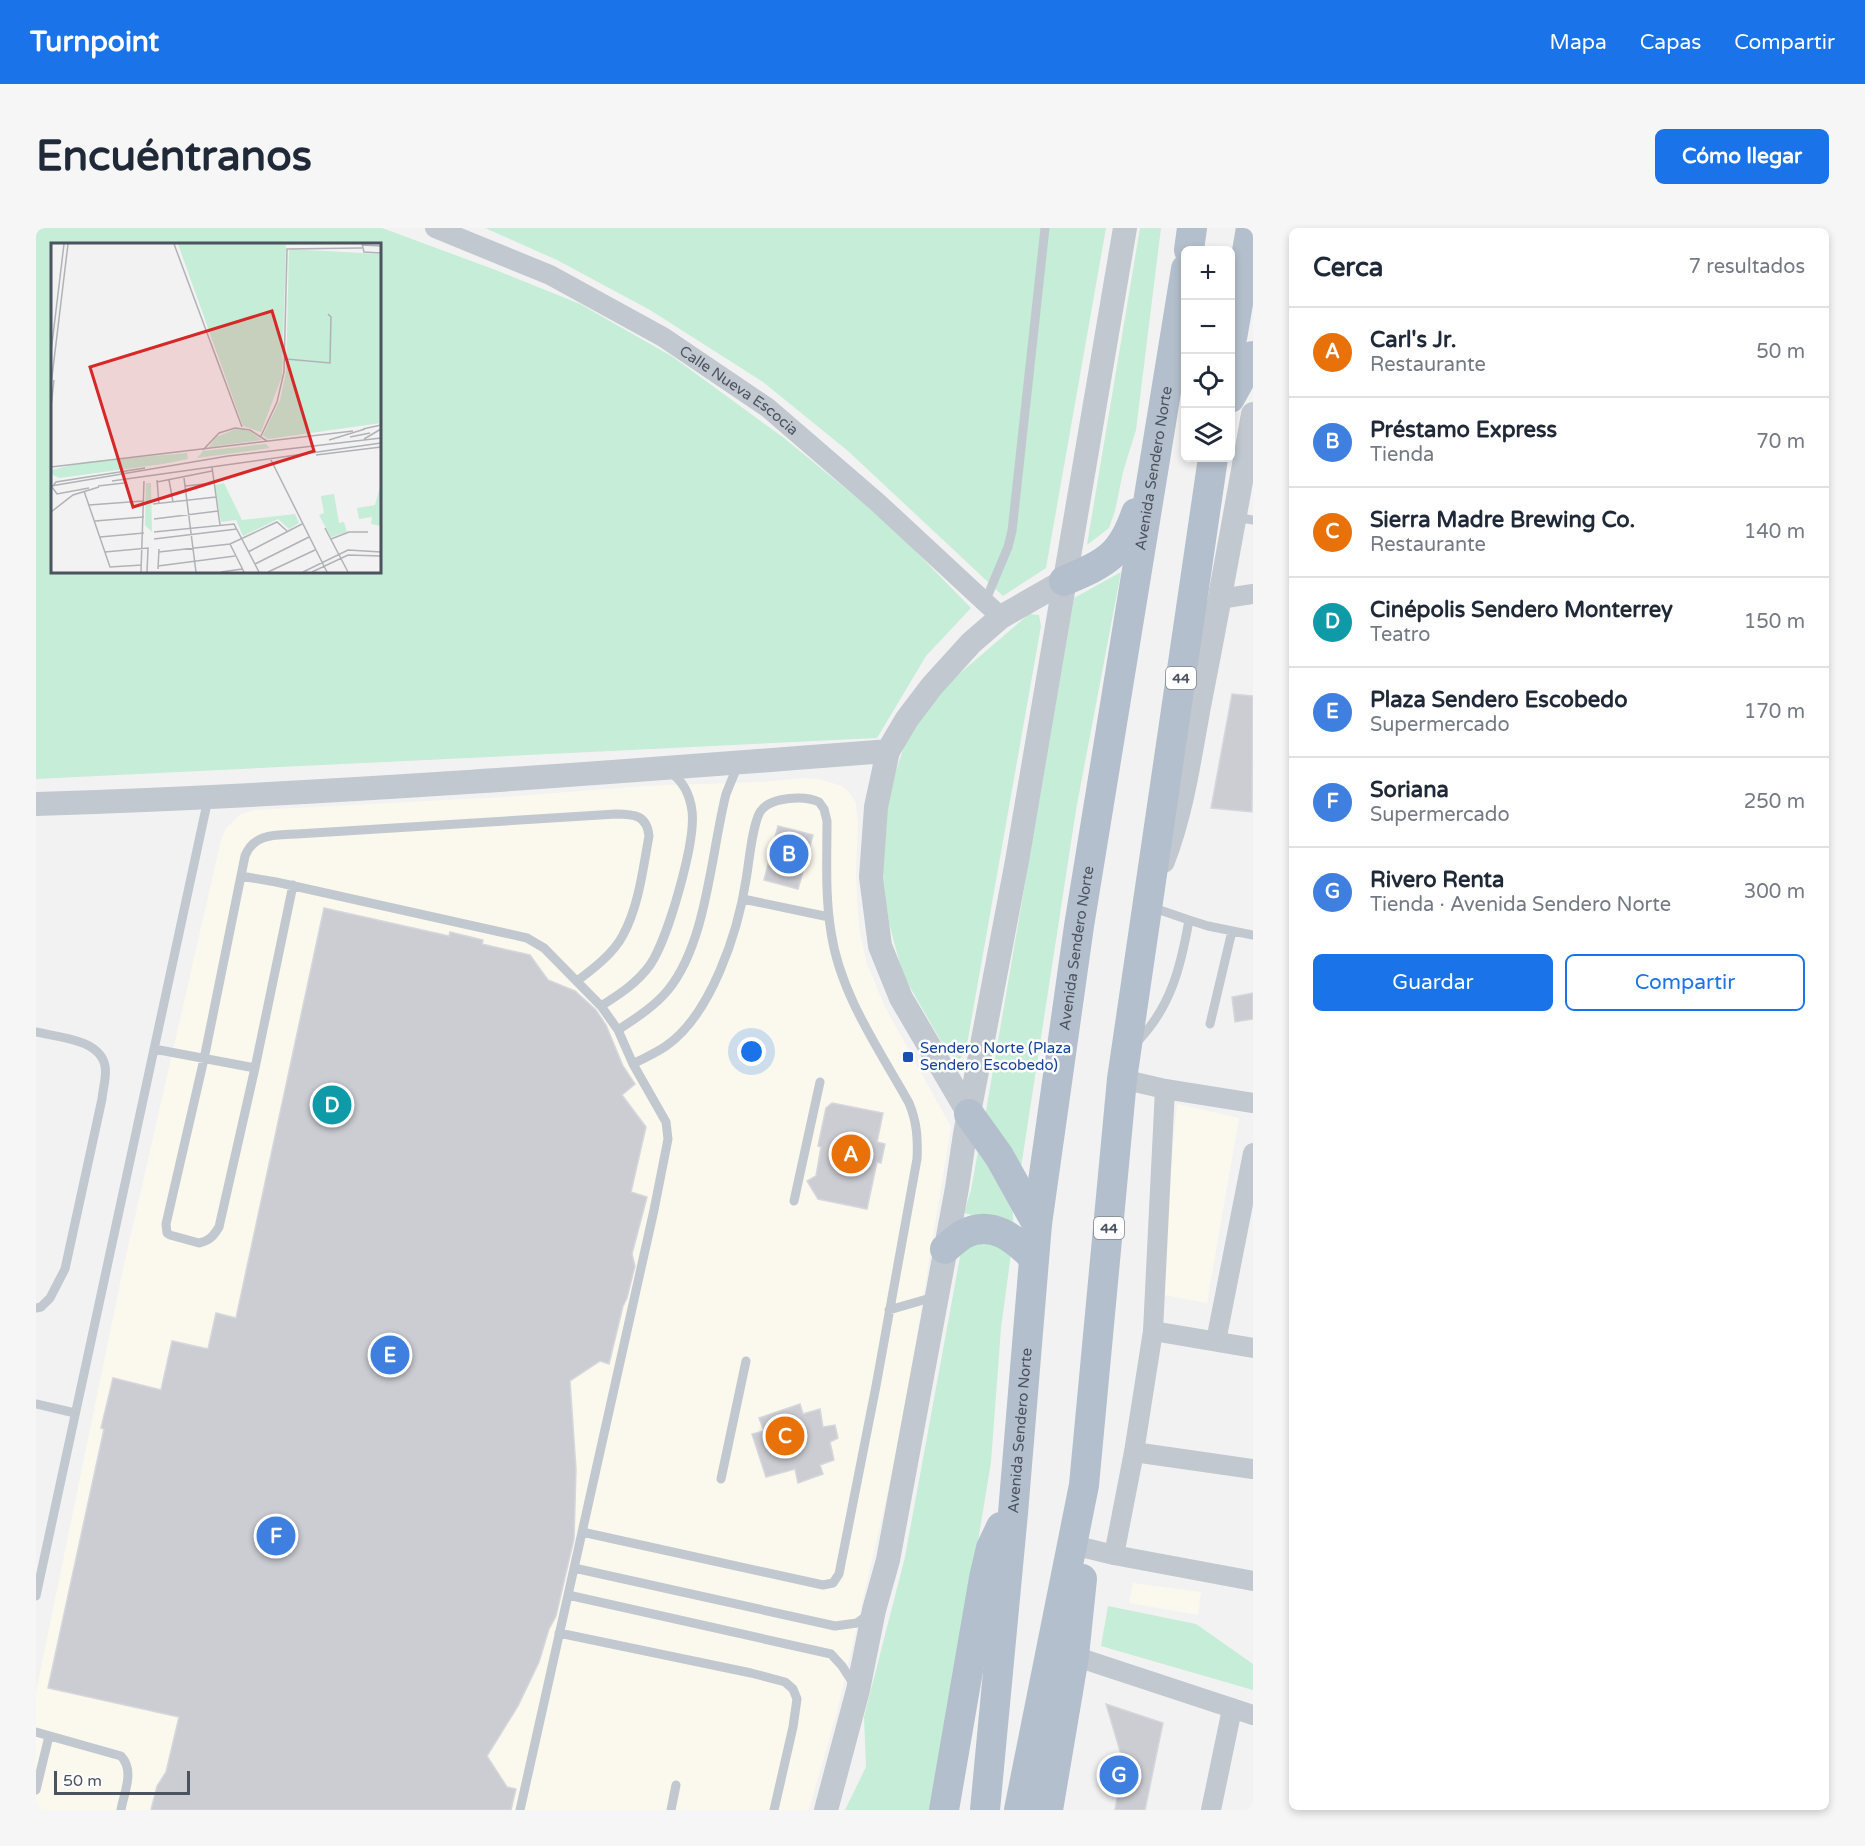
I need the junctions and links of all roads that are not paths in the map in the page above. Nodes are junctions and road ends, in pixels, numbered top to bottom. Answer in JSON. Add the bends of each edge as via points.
{"nodes":[{"id":1,"x":435,"y":228,"type":"edge"},
{"id":2,"x":1045,"y":228,"type":"edge"},
{"id":3,"x":1125,"y":228,"type":"edge"},
{"id":4,"x":1192,"y":228,"type":"edge"},
{"id":5,"x":1234,"y":228,"type":"edge"},
{"id":6,"x":1251,"y":228,"type":"edge"},
{"id":7,"x":458,"y":232,"type":"edge"},
{"id":8,"x":1190,"y":246,"type":"edge"},
{"id":9,"x":1231,"y":246,"type":"edge"},
{"id":10,"x":1181,"y":294,"type":"edge"},
{"id":11,"x":1235,"y":321,"type":"edge"},
{"id":12,"x":1253,"y":356,"type":"edge"},
{"id":13,"x":1235,"y":389,"type":"edge"},
{"id":14,"x":1253,"y":414,"type":"edge"},
{"id":15,"x":1161,"y":420,"type":"junction"},
{"id":16,"x":1213,"y":462,"type":"edge"},
{"id":17,"x":1244,"y":519,"type":"edge"},
{"id":18,"x":1064,"y":582,"type":"junction"},
{"id":19,"x":1253,"y":594,"type":"edge"},
{"id":20,"x":1220,"y":599,"type":"junction"},
{"id":21,"x":993,"y":610,"type":"junction"},
{"id":22,"x":888,"y":751,"type":"junction"},
{"id":23,"x":749,"y":762,"type":"junction"},
{"id":24,"x":666,"y":769,"type":"junction"},
{"id":25,"x":208,"y":799,"type":"junction"},
{"id":26,"x":36,"y":804,"type":"edge"},
{"id":27,"x":241,"y":876,"type":"junction"},
{"id":28,"x":293,"y":885,"type":"junction"},
{"id":29,"x":743,"y":899,"type":"junction"},
{"id":30,"x":1148,"y":902,"type":"junction"},
{"id":31,"x":829,"y":917,"type":"junction"},
{"id":32,"x":1190,"y":920,"type":"junction"},
{"id":33,"x":1232,"y":931,"type":"junction"},
{"id":34,"x":1253,"y":935,"type":"edge"},
{"id":35,"x":577,"y":981,"type":"junction"},
{"id":36,"x":601,"y":1006,"type":"junction"},
{"id":37,"x":1210,"y":1024,"type":"dead end"},
{"id":38,"x":618,"y":1030,"type":"junction"},
{"id":39,"x":36,"y":1032,"type":"edge"},
{"id":40,"x":154,"y":1049,"type":"junction"},
{"id":41,"x":204,"y":1059,"type":"junction"},
{"id":42,"x":633,"y":1064,"type":"junction"},
{"id":43,"x":1125,"y":1066,"type":"junction"},
{"id":44,"x":255,"y":1068,"type":"junction"},
{"id":45,"x":820,"y":1082,"type":"dead end"},
{"id":46,"x":1165,"y":1089,"type":"junction"},
{"id":47,"x":1253,"y":1103,"type":"edge"},
{"id":48,"x":969,"y":1114,"type":"junction"},
{"id":49,"x":1253,"y":1153,"type":"edge"},
{"id":50,"x":794,"y":1201,"type":"dead end"},
{"id":51,"x":1037,"y":1224,"type":"junction"},
{"id":52,"x":945,"y":1249,"type":"junction"},
{"id":53,"x":1034,"y":1258,"type":"junction"},
{"id":54,"x":937,"y":1296,"type":"junction"},
{"id":55,"x":36,"y":1308,"type":"edge"},
{"id":56,"x":889,"y":1310,"type":"junction"},
{"id":57,"x":1152,"y":1331,"type":"junction"},
{"id":58,"x":1216,"y":1341,"type":"junction"},
{"id":59,"x":1253,"y":1348,"type":"edge"},
{"id":60,"x":746,"y":1360,"type":"dead end"},
{"id":61,"x":36,"y":1404,"type":"edge"},
{"id":62,"x":75,"y":1413,"type":"junction"},
{"id":63,"x":1134,"y":1452,"type":"junction"},
{"id":64,"x":1253,"y":1469,"type":"edge"},
{"id":65,"x":721,"y":1479,"type":"dead end"},
{"id":66,"x":1013,"y":1513,"type":"junction"},
{"id":67,"x":582,"y":1532,"type":"junction"},
{"id":68,"x":1073,"y":1546,"type":"junction"},
{"id":69,"x":1114,"y":1555,"type":"junction"},
{"id":70,"x":574,"y":1568,"type":"junction"},
{"id":71,"x":1253,"y":1581,"type":"edge"},
{"id":72,"x":568,"y":1595,"type":"junction"},
{"id":73,"x":36,"y":1596,"type":"edge"},
{"id":74,"x":874,"y":1610,"type":"junction"},
{"id":75,"x":559,"y":1633,"type":"junction"},
{"id":76,"x":1074,"y":1656,"type":"junction"},
{"id":77,"x":858,"y":1690,"type":"junction"},
{"id":78,"x":1232,"y":1709,"type":"junction"},
{"id":79,"x":1253,"y":1715,"type":"edge"},
{"id":80,"x":36,"y":1732,"type":"edge"},
{"id":81,"x":49,"y":1736,"type":"junction"},
{"id":82,"x":676,"y":1785,"type":"dead end"},
{"id":83,"x":36,"y":1790,"type":"edge"},
{"id":84,"x":121,"y":1810,"type":"edge"},
{"id":85,"x":520,"y":1810,"type":"edge"},
{"id":86,"x":671,"y":1810,"type":"edge"},
{"id":87,"x":774,"y":1810,"type":"edge"},
{"id":88,"x":826,"y":1810,"type":"edge"},
{"id":89,"x":944,"y":1810,"type":"edge"},
{"id":90,"x":985,"y":1810,"type":"edge"},
{"id":91,"x":1019,"y":1810,"type":"edge"},
{"id":92,"x":1048,"y":1810,"type":"edge"},
{"id":93,"x":1211,"y":1810,"type":"edge"}],
"edges":[{"from":1,"to":7,"type":"street","name":"Calle Nueva Escocia"},
{"from":2,"to":21,"type":"lane","via":[[1012,531],[1002,564],[989,588]]},
{"from":3,"to":18,"type":"street"},
{"from":4,"to":8,"type":"main road"},
{"from":5,"to":9,"type":"main road"},
{"from":6,"to":11,"type":"main road"},
{"from":7,"to":21,"type":"street","name":"Calle Nueva Escocia","via":[[560,280],[663,337],[768,408],[878,502]]},
{"from":10,"to":15,"type":"main road","name":"Avenida Sendero Norte"},
{"from":12,"to":13,"type":"main road"},
{"from":14,"to":17,"type":"street"},
{"from":15,"to":18,"type":"main road","via":[[1137,511],[1121,546],[1098,566]]},
{"from":15,"to":51,"type":"main road","name":"Avenida Sendero Norte","via":[[1079,926]]},
{"from":16,"to":30,"type":"main road","number":"44"},
{"from":17,"to":20,"type":"street"},
{"from":18,"to":21,"type":"street"},
{"from":18,"to":48,"type":"street"},
{"from":19,"to":20,"type":"street"},
{"from":20,"to":30,"type":"street","via":[[1171,840]]},
{"from":21,"to":22,"type":"street","via":[[971,644],[907,719]]},
{"from":22,"to":23,"type":"street"},
{"from":22,"to":48,"type":"street","via":[[872,843],[871,876],[880,946],[901,998]]},
{"from":23,"to":24,"type":"street"},
{"from":23,"to":38,"type":"lane","via":[[735,772],[729,783],[696,934],[678,975],[657,1002]]},
{"from":24,"to":25,"type":"street"},
{"from":24,"to":36,"type":"lane","via":[[683,785],[692,809],[693,823],[676,898],[649,967],[628,988]]},
{"from":25,"to":26,"type":"street"},
{"from":25,"to":40,"type":"lane"},
{"from":27,"to":28,"type":"lane"},
{"from":27,"to":35,"type":"lane","via":[[248,848],[268,835],[633,815],[646,822],[649,836],[632,913],[618,943]]},
{"from":27,"to":41,"type":"lane"},
{"from":28,"to":35,"type":"lane","via":[[527,938],[544,948]]},
{"from":28,"to":44,"type":"lane"},
{"from":29,"to":31,"type":"lane"},
{"from":29,"to":31,"type":"lane","via":[[759,814],[770,802],[812,799],[822,805],[827,821]]},
{"from":29,"to":42,"type":"lane","via":[[728,952],[697,1012],[667,1045]]},
{"from":30,"to":32,"type":"lane"},
{"from":30,"to":43,"type":"main road","number":"44"},
{"from":31,"to":56,"type":"lane","via":[[836,955],[853,1003],[909,1103],[918,1136]]},
{"from":32,"to":33,"type":"lane"},
{"from":32,"to":43,"type":"lane","via":[[1173,988]]},
{"from":33,"to":34,"type":"lane"},
{"from":33,"to":37,"type":"lane"},
{"from":35,"to":36,"type":"lane"},
{"from":36,"to":38,"type":"lane"},
{"from":38,"to":42,"type":"lane"},
{"from":39,"to":55,"type":"lane","via":[[90,1046],[101,1055],[105,1074],[65,1269],[50,1298]]},
{"from":40,"to":41,"type":"lane"},
{"from":40,"to":62,"type":"lane"},
{"from":41,"to":44,"type":"lane"},
{"from":41,"to":44,"type":"lane","via":[[165,1224],[170,1235],[199,1243],[214,1235],[222,1219]]},
{"from":42,"to":67,"type":"lane","via":[[666,1122],[668,1139]]},
{"from":43,"to":46,"type":"street"},
{"from":43,"to":68,"type":"main road","number":"44","via":[[1085,1473]]},
{"from":45,"to":50,"type":"lane"},
{"from":46,"to":47,"type":"street"},
{"from":46,"to":57,"type":"street"},
{"from":48,"to":51,"type":"main road","via":[[999,1156]]},
{"from":48,"to":52,"type":"street"},
{"from":49,"to":58,"type":"street"},
{"from":51,"to":53,"type":"main road","name":"Avenida Sendero Norte"},
{"from":52,"to":53,"type":"main road","via":[[964,1234],[985,1228],[1017,1241]]},
{"from":52,"to":54,"type":"street"},
{"from":53,"to":66,"type":"main road","name":"Avenida Sendero Norte"},
{"from":54,"to":56,"type":"lane"},
{"from":54,"to":74,"type":"street","via":[[888,1560]]},
{"from":56,"to":67,"type":"lane","via":[[845,1546],[833,1583],[822,1585]]},
{"from":57,"to":58,"type":"street"},
{"from":57,"to":63,"type":"street"},
{"from":58,"to":59,"type":"street"},
{"from":60,"to":65,"type":"lane"},
{"from":61,"to":62,"type":"lane"},
{"from":62,"to":73,"type":"lane"},
{"from":63,"to":64,"type":"street"},
{"from":63,"to":69,"type":"street"},
{"from":66,"to":89,"type":"main road","via":[[1000,1528],[984,1578]]},
{"from":66,"to":90,"type":"main road","name":"Avenida Sendero Norte"},
{"from":67,"to":70,"type":"lane"},
{"from":68,"to":69,"type":"street"},
{"from":68,"to":76,"type":"main road","via":[[1082,1578]]},
{"from":68,"to":91,"type":"main road","number":"44"},
{"from":69,"to":71,"type":"street"},
{"from":70,"to":72,"type":"lane"},
{"from":70,"to":74,"type":"lane","via":[[835,1626],[856,1623]]},
{"from":72,"to":75,"type":"lane"},
{"from":72,"to":77,"type":"lane","via":[[831,1654]]},
{"from":74,"to":77,"type":"street"},
{"from":75,"to":85,"type":"lane"},
{"from":75,"to":87,"type":"lane","via":[[785,1682],[797,1699]]},
{"from":76,"to":78,"type":"street"},
{"from":76,"to":92,"type":"main road"},
{"from":77,"to":88,"type":"street"},
{"from":78,"to":79,"type":"street"},
{"from":78,"to":93,"type":"street"},
{"from":80,"to":81,"type":"lane"},
{"from":81,"to":83,"type":"lane"},
{"from":81,"to":84,"type":"lane","via":[[109,1751],[124,1759],[129,1776]]},
{"from":82,"to":86,"type":"lane"}]}
